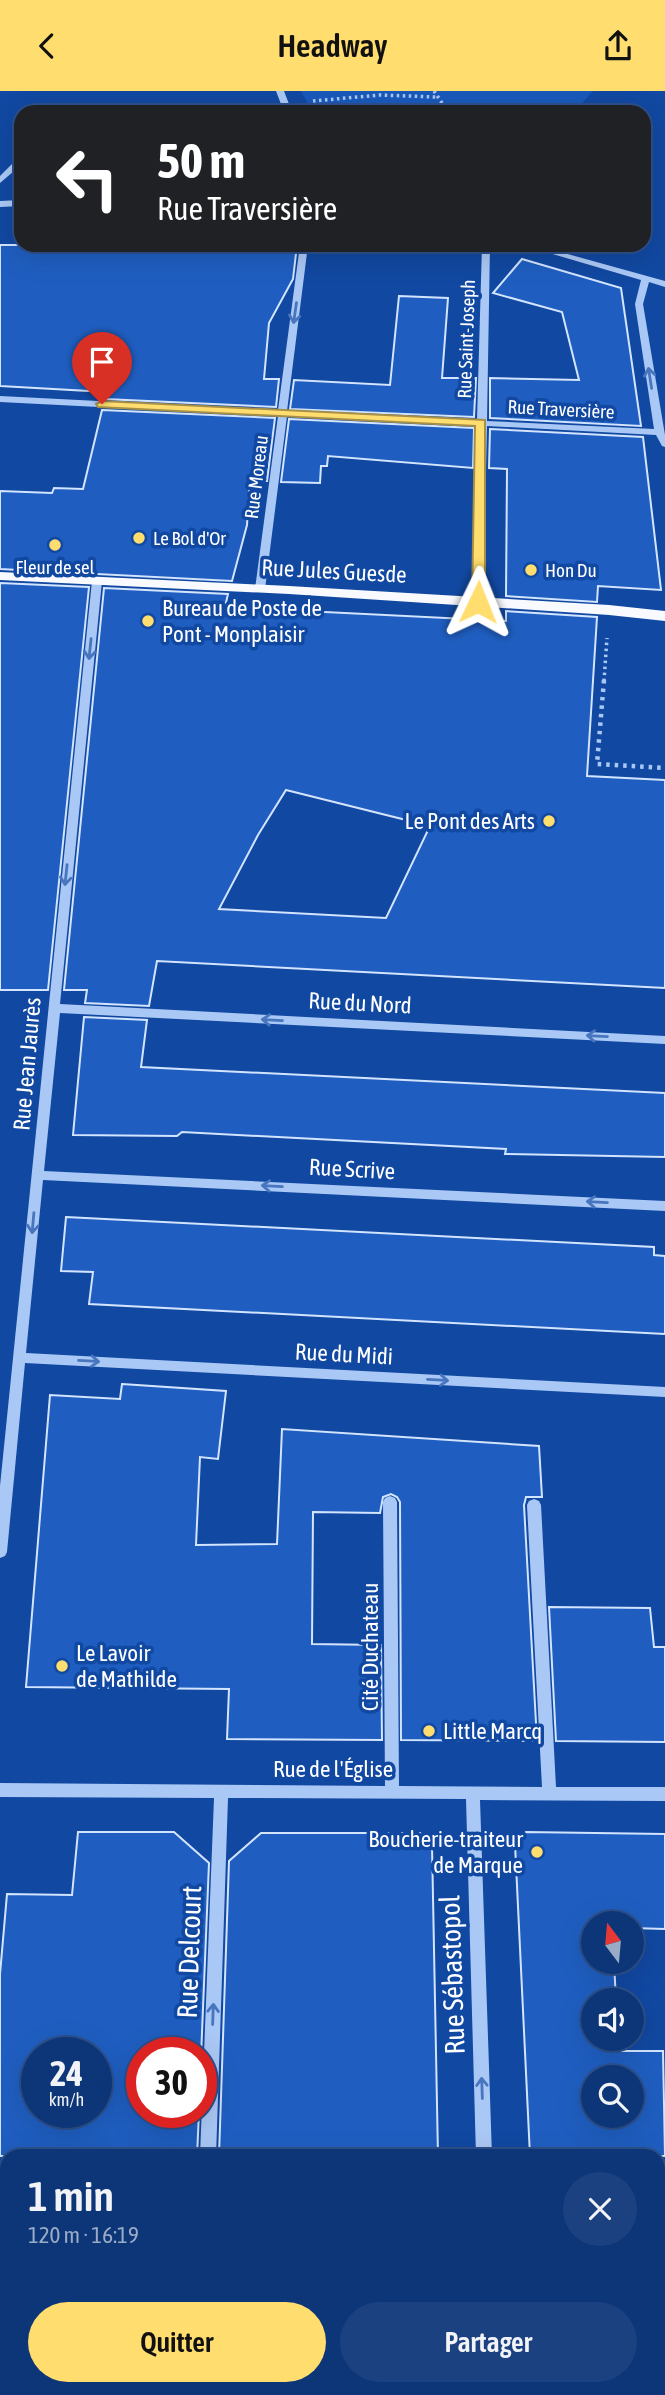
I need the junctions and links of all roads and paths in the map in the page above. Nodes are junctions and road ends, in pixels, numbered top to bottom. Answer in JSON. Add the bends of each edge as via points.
{"nodes":[{"id":1,"x":434,"y":91,"type":"edge"},
{"id":2,"x":436,"y":97,"type":"junction"},
{"id":3,"x":308,"y":105,"type":"edge"},
{"id":4,"x":442,"y":105,"type":"edge"},
{"id":5,"x":14,"y":167,"type":"edge"},
{"id":6,"x":0,"y":181,"type":"edge"},
{"id":7,"x":303,"y":252,"type":"edge"},
{"id":8,"x":486,"y":252,"type":"edge"},
{"id":9,"x":551,"y":252,"type":"edge"},
{"id":10,"x":646,"y":278,"type":"junction"},
{"id":11,"x":665,"y":284,"type":"edge"},
{"id":12,"x":0,"y":399,"type":"edge"},
{"id":13,"x":282,"y":413,"type":"junction"},
{"id":14,"x":481,"y":423,"type":"junction"},
{"id":15,"x":659,"y":432,"type":"junction"},
{"id":16,"x":665,"y":444,"type":"edge"},
{"id":17,"x":0,"y":576,"type":"edge"},
{"id":18,"x":97,"y":581,"type":"junction"},
{"id":19,"x":260,"y":589,"type":"junction"},
{"id":20,"x":478,"y":602,"type":"junction"},
{"id":21,"x":609,"y":610,"type":"junction"},
{"id":22,"x":665,"y":616,"type":"edge"},
{"id":23,"x":665,"y":768,"type":"edge"},
{"id":24,"x":53,"y":1008,"type":"junction"},
{"id":25,"x":665,"y":1040,"type":"edge"},
{"id":26,"x":38,"y":1175,"type":"junction"},
{"id":27,"x":665,"y":1206,"type":"edge"},
{"id":28,"x":21,"y":1358,"type":"junction"},
{"id":29,"x":665,"y":1392,"type":"edge"},
{"id":30,"x":390,"y":1502,"type":"dead end"},
{"id":31,"x":534,"y":1505,"type":"dead end"},
{"id":32,"x":0,"y":1552,"type":"edge"},
{"id":33,"x":0,"y":1790,"type":"edge"},
{"id":34,"x":221,"y":1791,"type":"junction"},
{"id":35,"x":392,"y":1792,"type":"junction"},
{"id":36,"x":473,"y":1793,"type":"junction"},
{"id":37,"x":549,"y":1793,"type":"junction"},
{"id":38,"x":665,"y":1794,"type":"edge"},
{"id":39,"x":208,"y":2149,"type":"edge"},
{"id":40,"x":484,"y":2149,"type":"edge"}],
"edges":[{"from":1,"to":2,"type":"path"},
{"from":2,"to":3,"type":"path","via":[[380,95]]},
{"from":2,"to":4,"type":"path"},
{"from":5,"to":6,"type":"street"},
{"from":7,"to":13,"type":"street","name":"Rue Moreau","one_way":true},
{"from":8,"to":14,"type":"street","name":"Rue Saint-Joseph"},
{"from":9,"to":10,"type":"street"},
{"from":10,"to":11,"type":"street"},
{"from":15,"to":10,"type":"street","one_way":true,"via":[[639,304]]},
{"from":12,"to":13,"type":"street","name":"Rue Traversière"},
{"from":13,"to":14,"type":"street","name":"Rue Traversière"},
{"from":13,"to":19,"type":"street","name":"Rue Moreau"},
{"from":14,"to":15,"type":"street","name":"Rue Traversière"},
{"from":14,"to":20,"type":"street","name":"Rue Saint-Joseph"},
{"from":15,"to":16,"type":"street"},
{"from":17,"to":18,"type":"main road","name":"Rue Jules Guesde"},
{"from":18,"to":19,"type":"main road","name":"Rue Jules Guesde"},
{"from":18,"to":24,"type":"street","name":"Rue Jean Jaurès","one_way":true},
{"from":19,"to":20,"type":"main road","name":"Rue Jules Guesde"},
{"from":20,"to":21,"type":"main road","name":"Rue Jules Guesde"},
{"from":21,"to":22,"type":"main road","name":"Rue Jules Guesde"},
{"from":21,"to":23,"type":"path","via":[[597,764]]},
{"from":25,"to":24,"type":"street","name":"Rue du Nord","one_way":true},
{"from":24,"to":26,"type":"street","name":"Rue Jean Jaurès"},
{"from":27,"to":26,"type":"street","name":"Rue Scrive","one_way":true},
{"from":26,"to":28,"type":"street","name":"Rue Jean Jaurès","one_way":true},
{"from":28,"to":29,"type":"street","name":"Rue du Midi","one_way":true},
{"from":28,"to":32,"type":"street","name":"Rue Jean Jaurès"},
{"from":30,"to":35,"type":"street","name":"Cité Duchateau"},
{"from":31,"to":37,"type":"street"},
{"from":33,"to":34,"type":"street","name":"Rue de l'Église"},
{"from":34,"to":35,"type":"street","name":"Rue de l'Église"},
{"from":39,"to":34,"type":"street","name":"Rue Delcourt","one_way":true},
{"from":35,"to":36,"type":"street","name":"Rue de l'Église"},
{"from":36,"to":37,"type":"street","name":"Rue de l'Église"},
{"from":40,"to":36,"type":"street","name":"Rue Sébastopol","one_way":true},
{"from":37,"to":38,"type":"street","name":"Rue de l'Église"}]}
